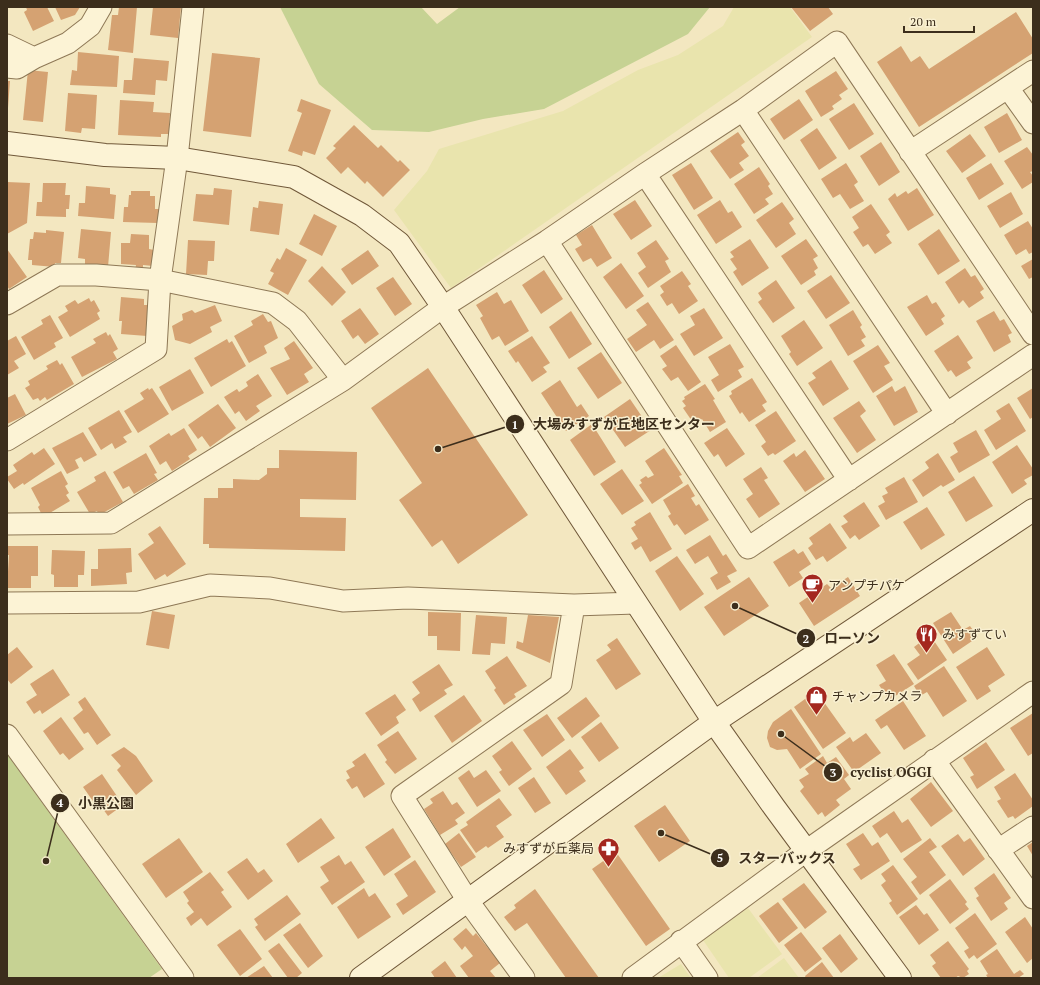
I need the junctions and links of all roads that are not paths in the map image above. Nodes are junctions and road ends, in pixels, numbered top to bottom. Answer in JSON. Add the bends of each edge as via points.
{"nodes":[{"id":1,"x":101,"y":7,"type":"edge"},
{"id":2,"x":193,"y":7,"type":"edge"},
{"id":3,"x":7,"y":45,"type":"edge"},
{"id":4,"x":34,"y":58,"type":"junction"},
{"id":5,"x":7,"y":67,"type":"edge"},
{"id":6,"x":1033,"y":71,"type":"edge"},
{"id":7,"x":1008,"y":88,"type":"junction"},
{"id":8,"x":743,"y":110,"type":"junction"},
{"id":9,"x":1033,"y":122,"type":"edge"},
{"id":10,"x":7,"y":143,"type":"edge"},
{"id":11,"x":910,"y":152,"type":"junction"},
{"id":12,"x":177,"y":158,"type":"junction"},
{"id":13,"x":645,"y":174,"type":"junction"},
{"id":14,"x":547,"y":241,"type":"junction"},
{"id":15,"x":160,"y":280,"type":"junction"},
{"id":16,"x":7,"y":304,"type":"edge"},
{"id":17,"x":443,"y":307,"type":"junction"},
{"id":18,"x":1033,"y":334,"type":"edge"},
{"id":19,"x":1033,"y":355,"type":"edge"},
{"id":20,"x":342,"y":380,"type":"junction"},
{"id":21,"x":947,"y":414,"type":"junction"},
{"id":22,"x":7,"y":440,"type":"edge"},
{"id":23,"x":848,"y":480,"type":"junction"},
{"id":24,"x":1033,"y":510,"type":"edge"},
{"id":25,"x":7,"y":524,"type":"edge"},
{"id":26,"x":636,"y":603,"type":"junction"},
{"id":27,"x":7,"y":604,"type":"edge"},
{"id":28,"x":574,"y":605,"type":"junction"},
{"id":29,"x":1033,"y":692,"type":"edge"},
{"id":30,"x":714,"y":722,"type":"junction"},
{"id":31,"x":7,"y":736,"type":"edge"},
{"id":32,"x":934,"y":760,"type":"junction"},
{"id":33,"x":1033,"y":827,"type":"edge"},
{"id":34,"x":998,"y":850,"type":"junction"},
{"id":35,"x":806,"y":851,"type":"junction"},
{"id":36,"x":1033,"y":898,"type":"edge"},
{"id":37,"x":468,"y":901,"type":"junction"},
{"id":38,"x":681,"y":941,"type":"junction"},
{"id":39,"x":183,"y":978,"type":"edge"},
{"id":40,"x":361,"y":978,"type":"edge"},
{"id":41,"x":524,"y":978,"type":"edge"},
{"id":42,"x":633,"y":978,"type":"edge"},
{"id":43,"x":707,"y":978,"type":"edge"},
{"id":44,"x":900,"y":978,"type":"edge"}],
"edges":[{"from":1,"to":4,"type":"street","via":[[90,26],[68,43]]},
{"from":2,"to":12,"type":"street"},
{"from":3,"to":4,"type":"street"},
{"from":4,"to":5,"type":"street","via":[[17,68]]},
{"from":6,"to":7,"type":"street"},
{"from":7,"to":9,"type":"street"},
{"from":7,"to":11,"type":"street"},
{"from":8,"to":11,"type":"street","via":[[837,42]]},
{"from":8,"to":13,"type":"street"},
{"from":8,"to":21,"type":"street"},
{"from":10,"to":12,"type":"street","via":[[105,155]]},
{"from":11,"to":18,"type":"street"},
{"from":12,"to":15,"type":"street"},
{"from":12,"to":17,"type":"street","via":[[294,176],[362,215],[399,243]]},
{"from":13,"to":14,"type":"street"},
{"from":13,"to":23,"type":"street"},
{"from":14,"to":17,"type":"street"},
{"from":14,"to":23,"type":"street","via":[[748,548]]},
{"from":15,"to":16,"type":"street","via":[[57,275]]},
{"from":15,"to":20,"type":"street","via":[[273,303],[297,321]]},
{"from":15,"to":22,"type":"street","via":[[156,349]]},
{"from":17,"to":20,"type":"street"},
{"from":17,"to":26,"type":"street"},
{"from":19,"to":21,"type":"street"},
{"from":20,"to":25,"type":"street","via":[[111,523]]},
{"from":21,"to":23,"type":"street"},
{"from":24,"to":30,"type":"street"},
{"from":26,"to":28,"type":"street"},
{"from":26,"to":30,"type":"street"},
{"from":27,"to":28,"type":"street","via":[[139,602],[210,585],[270,588],[343,601],[408,598]]},
{"from":28,"to":37,"type":"street","via":[[561,684],[402,796]]},
{"from":29,"to":32,"type":"street"},
{"from":30,"to":35,"type":"street"},
{"from":30,"to":37,"type":"street"},
{"from":31,"to":39,"type":"street"},
{"from":32,"to":34,"type":"street"},
{"from":32,"to":35,"type":"street"},
{"from":33,"to":34,"type":"street"},
{"from":34,"to":36,"type":"street"},
{"from":35,"to":38,"type":"street"},
{"from":35,"to":44,"type":"street"},
{"from":37,"to":40,"type":"street"},
{"from":37,"to":41,"type":"street"},
{"from":38,"to":42,"type":"street"},
{"from":38,"to":43,"type":"street"}]}
